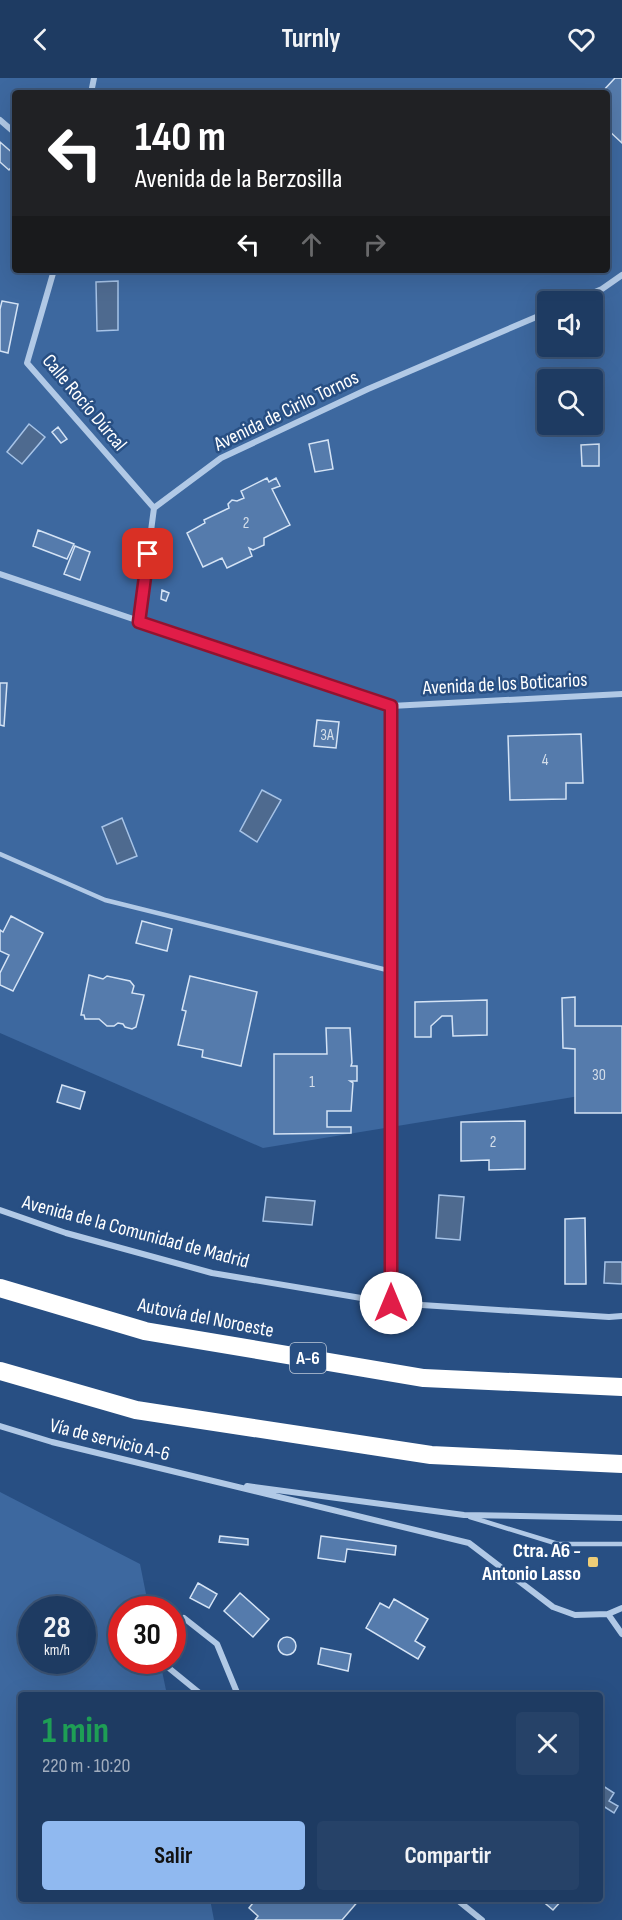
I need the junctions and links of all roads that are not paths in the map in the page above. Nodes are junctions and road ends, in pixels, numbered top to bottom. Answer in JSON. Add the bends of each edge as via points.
{"nodes":[{"id":1,"x":0,"y":120,"type":"edge"},
{"id":2,"x":12,"y":130,"type":"edge"},
{"id":3,"x":53,"y":273,"type":"edge"},
{"id":4,"x":622,"y":275,"type":"edge"},
{"id":5,"x":597,"y":291,"type":"edge"},
{"id":6,"x":537,"y":317,"type":"edge"},
{"id":7,"x":154,"y":508,"type":"junction"},
{"id":8,"x":0,"y":574,"type":"edge"},
{"id":9,"x":139,"y":622,"type":"junction"},
{"id":10,"x":622,"y":694,"type":"edge"},
{"id":11,"x":391,"y":706,"type":"junction"},
{"id":12,"x":0,"y":854,"type":"edge"},
{"id":13,"x":391,"y":971,"type":"junction"},
{"id":14,"x":0,"y":1210,"type":"edge"},
{"id":15,"x":0,"y":1288,"type":"edge"},
{"id":16,"x":391,"y":1303,"type":"junction"},
{"id":17,"x":622,"y":1316,"type":"edge"},
{"id":18,"x":0,"y":1371,"type":"edge"},
{"id":19,"x":622,"y":1387,"type":"edge"},
{"id":20,"x":0,"y":1426,"type":"edge"},
{"id":21,"x":622,"y":1464,"type":"edge"},
{"id":22,"x":213,"y":1482,"type":"junction"},
{"id":23,"x":465,"y":1515,"type":"junction"},
{"id":24,"x":622,"y":1518,"type":"edge"},
{"id":25,"x":622,"y":1544,"type":"edge"},
{"id":26,"x":622,"y":1608,"type":"edge"},
{"id":27,"x":608,"y":1614,"type":"junction"},
{"id":28,"x":186,"y":1620,"type":"edge"},
{"id":29,"x":622,"y":1634,"type":"edge"},
{"id":30,"x":176,"y":1674,"type":"edge"},
{"id":31,"x":198,"y":1692,"type":"edge"},
{"id":32,"x":237,"y":1692,"type":"edge"},
{"id":33,"x":460,"y":1902,"type":"edge"},
{"id":34,"x":482,"y":1920,"type":"edge"}],
"edges":[{"from":1,"to":2,"type":"street"},
{"from":3,"to":7,"type":"street","name":"Calle Rocío Dúrcal","via":[[27,363]]},
{"from":4,"to":5,"type":"street"},
{"from":6,"to":7,"type":"street","name":"Avenida de Cirilo Tornos","via":[[221,458]]},
{"from":7,"to":9,"type":"street"},
{"from":8,"to":9,"type":"street"},
{"from":9,"to":11,"type":"street"},
{"from":10,"to":11,"type":"street","name":"Avenida de los Boticarios"},
{"from":11,"to":13,"type":"street"},
{"from":12,"to":13,"type":"lane","via":[[105,900]]},
{"from":13,"to":16,"type":"street"},
{"from":14,"to":16,"type":"street","name":"Avenida de la Comunidad de Madrid","via":[[66,1233],[212,1273]]},
{"from":15,"to":19,"type":"highway","name":"Autovía del Noroeste","number":"A-6","via":[[145,1330],[424,1378]]},
{"from":16,"to":17,"type":"street","name":"Avenida de la Comunidad de Madrid"},
{"from":18,"to":21,"type":"highway","via":[[136,1410],[431,1455]]},
{"from":20,"to":22,"type":"street","name":"Vía de servicio A-6"},
{"from":22,"to":23,"type":"street"},
{"from":22,"to":27,"type":"street","via":[[469,1543],[553,1607],[575,1615]]},
{"from":23,"to":24,"type":"street"},
{"from":23,"to":25,"type":"lane","via":[[558,1544]]},
{"from":26,"to":27,"type":"street"},
{"from":27,"to":29,"type":"street"},
{"from":28,"to":32,"type":"street","via":[[217,1644]]},
{"from":30,"to":31,"type":"street"},
{"from":33,"to":34,"type":"street"}]}
